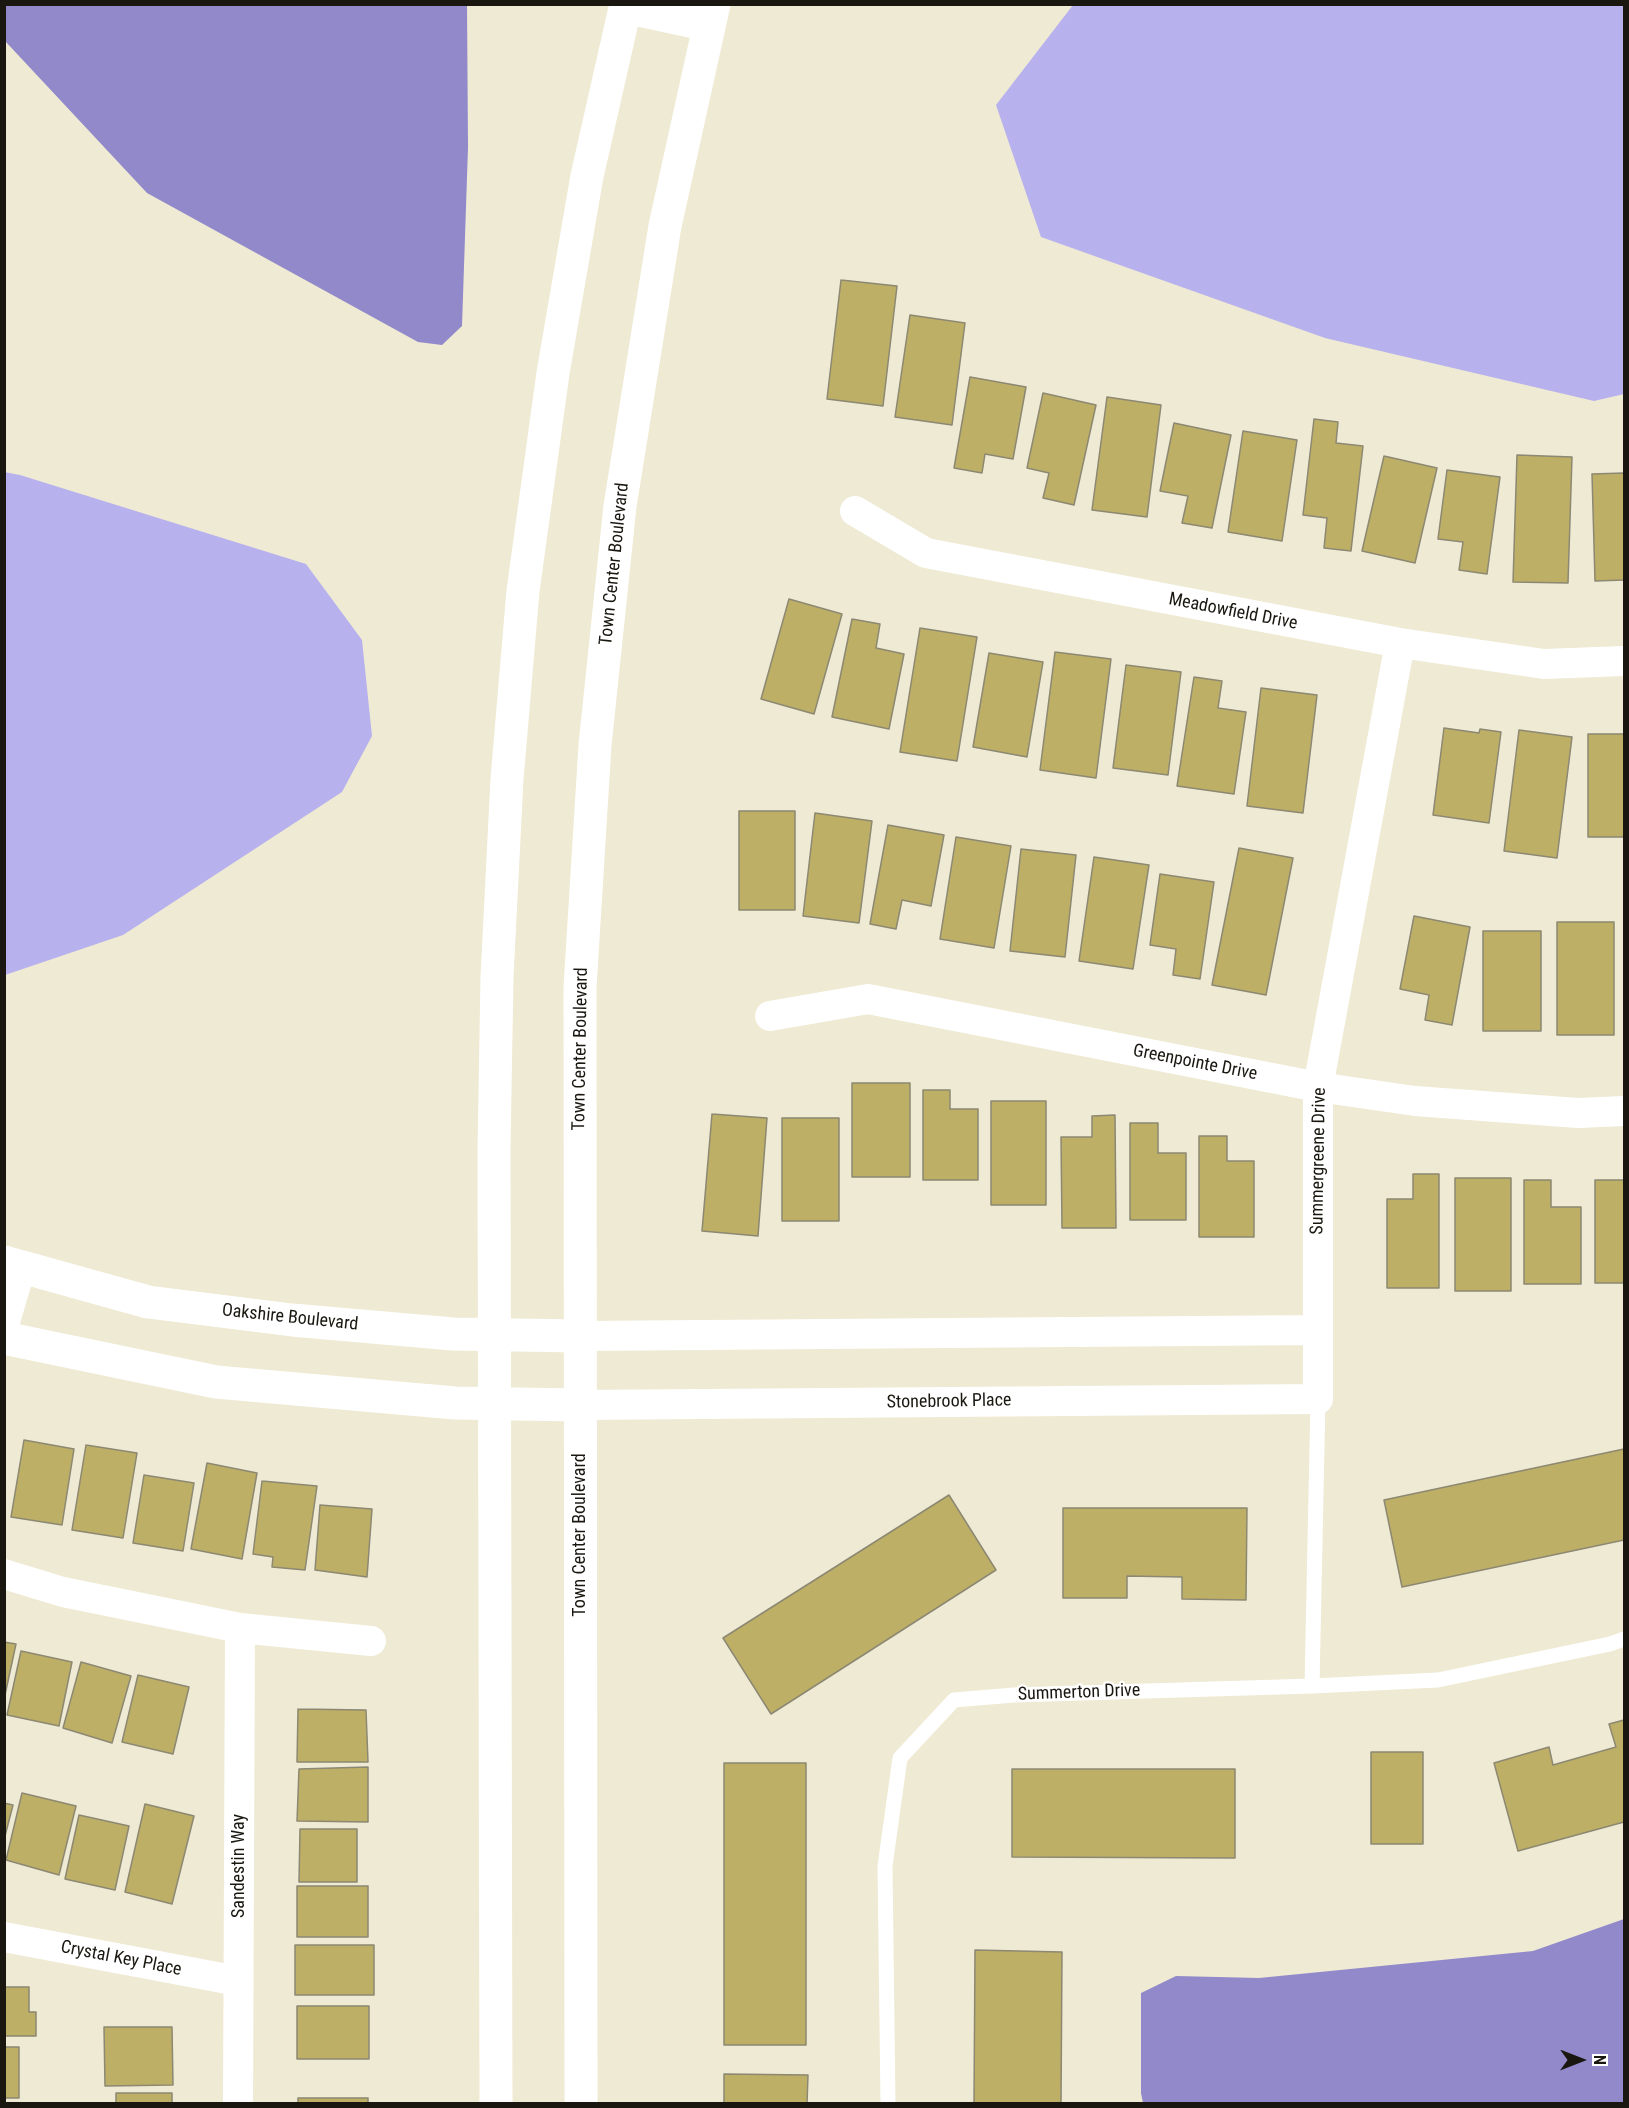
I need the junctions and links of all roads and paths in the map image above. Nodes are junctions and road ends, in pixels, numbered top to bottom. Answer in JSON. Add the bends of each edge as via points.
{"nodes":[{"id":1,"x":625,"y":6,"type":"edge"},
{"id":2,"x":711,"y":15,"type":"edge"},
{"id":3,"x":855,"y":511,"type":"dead end"},
{"id":4,"x":1400,"y":643,"type":"junction"},
{"id":5,"x":1624,"y":661,"type":"edge"},
{"id":6,"x":770,"y":1016,"type":"dead end"},
{"id":7,"x":1318,"y":1087,"type":"junction"},
{"id":8,"x":1624,"y":1111,"type":"edge"},
{"id":9,"x":13,"y":1264,"type":"edge"},
{"id":10,"x":4,"y":1324,"type":"edge"},
{"id":11,"x":1318,"y":1330,"type":"junction"},
{"id":12,"x":495,"y":1334,"type":"junction"},
{"id":13,"x":580,"y":1336,"type":"junction"},
{"id":14,"x":4,"y":1338,"type":"edge"},
{"id":15,"x":1318,"y":1399,"type":"junction"},
{"id":16,"x":495,"y":1403,"type":"junction"},
{"id":17,"x":580,"y":1405,"type":"junction"},
{"id":18,"x":4,"y":1574,"type":"edge"},
{"id":19,"x":240,"y":1628,"type":"junction"},
{"id":20,"x":1624,"y":1639,"type":"edge"},
{"id":21,"x":371,"y":1641,"type":"dead end"},
{"id":22,"x":1312,"y":1686,"type":"junction"},
{"id":23,"x":4,"y":1937,"type":"edge"},
{"id":24,"x":238,"y":1981,"type":"junction"},
{"id":25,"x":238,"y":2103,"type":"edge"},
{"id":26,"x":496,"y":2103,"type":"edge"},
{"id":27,"x":581,"y":2103,"type":"edge"},
{"id":28,"x":888,"y":2103,"type":"edge"}],
"edges":[{"from":1,"to":2,"type":"main road"},
{"from":1,"to":12,"type":"main road","via":[[587,176],[553,373],[523,591],[507,780],[497,977]]},
{"from":2,"to":13,"type":"main road","name":"Town Center Boulevard","via":[[665,226],[620,506],[597,734],[580,987]]},
{"from":3,"to":4,"type":"street","name":"Meadowfield Drive","via":[[926,554]]},
{"from":4,"to":5,"type":"street","name":"Meadowfield Drive","via":[[1544,664]]},
{"from":4,"to":7,"type":"street","name":"Summergreene Drive"},
{"from":6,"to":7,"type":"street","name":"Greenpointe Drive","via":[[868,999]]},
{"from":7,"to":8,"type":"street","name":"Greenpointe Drive","via":[[1416,1101],[1578,1113]]},
{"from":7,"to":11,"type":"street","name":"Summergreene Drive"},
{"from":9,"to":10,"type":"street"},
{"from":9,"to":12,"type":"main road","name":"Oakshire Boulevard","via":[[148,1302],[292,1320]]},
{"from":11,"to":13,"type":"street"},
{"from":11,"to":15,"type":"street","name":"Summergreene Drive"},
{"from":12,"to":13,"type":"main road","name":"Oakshire Boulevard"},
{"from":12,"to":16,"type":"main road"},
{"from":13,"to":17,"type":"main road","name":"Town Center Boulevard"},
{"from":14,"to":16,"type":"main road","via":[[216,1382]]},
{"from":15,"to":17,"type":"street","name":"Stonebrook Place"},
{"from":15,"to":22,"type":"lane","name":"Summergreene Drive"},
{"from":16,"to":17,"type":"main road"},
{"from":16,"to":26,"type":"main road"},
{"from":17,"to":27,"type":"main road","name":"Town Center Boulevard"},
{"from":18,"to":19,"type":"street","via":[[63,1592]]},
{"from":19,"to":21,"type":"street"},
{"from":19,"to":24,"type":"street","name":"Sandestin Way"},
{"from":20,"to":22,"type":"lane","name":"Summerton Drive","via":[[1438,1680]]},
{"from":22,"to":28,"type":"lane","name":"Summerton Drive","via":[[954,1700],[900,1758],[885,1866]]},
{"from":23,"to":24,"type":"street","name":"Crystal Key Place"},
{"from":24,"to":25,"type":"street","name":"Sandestin Way"}]}
